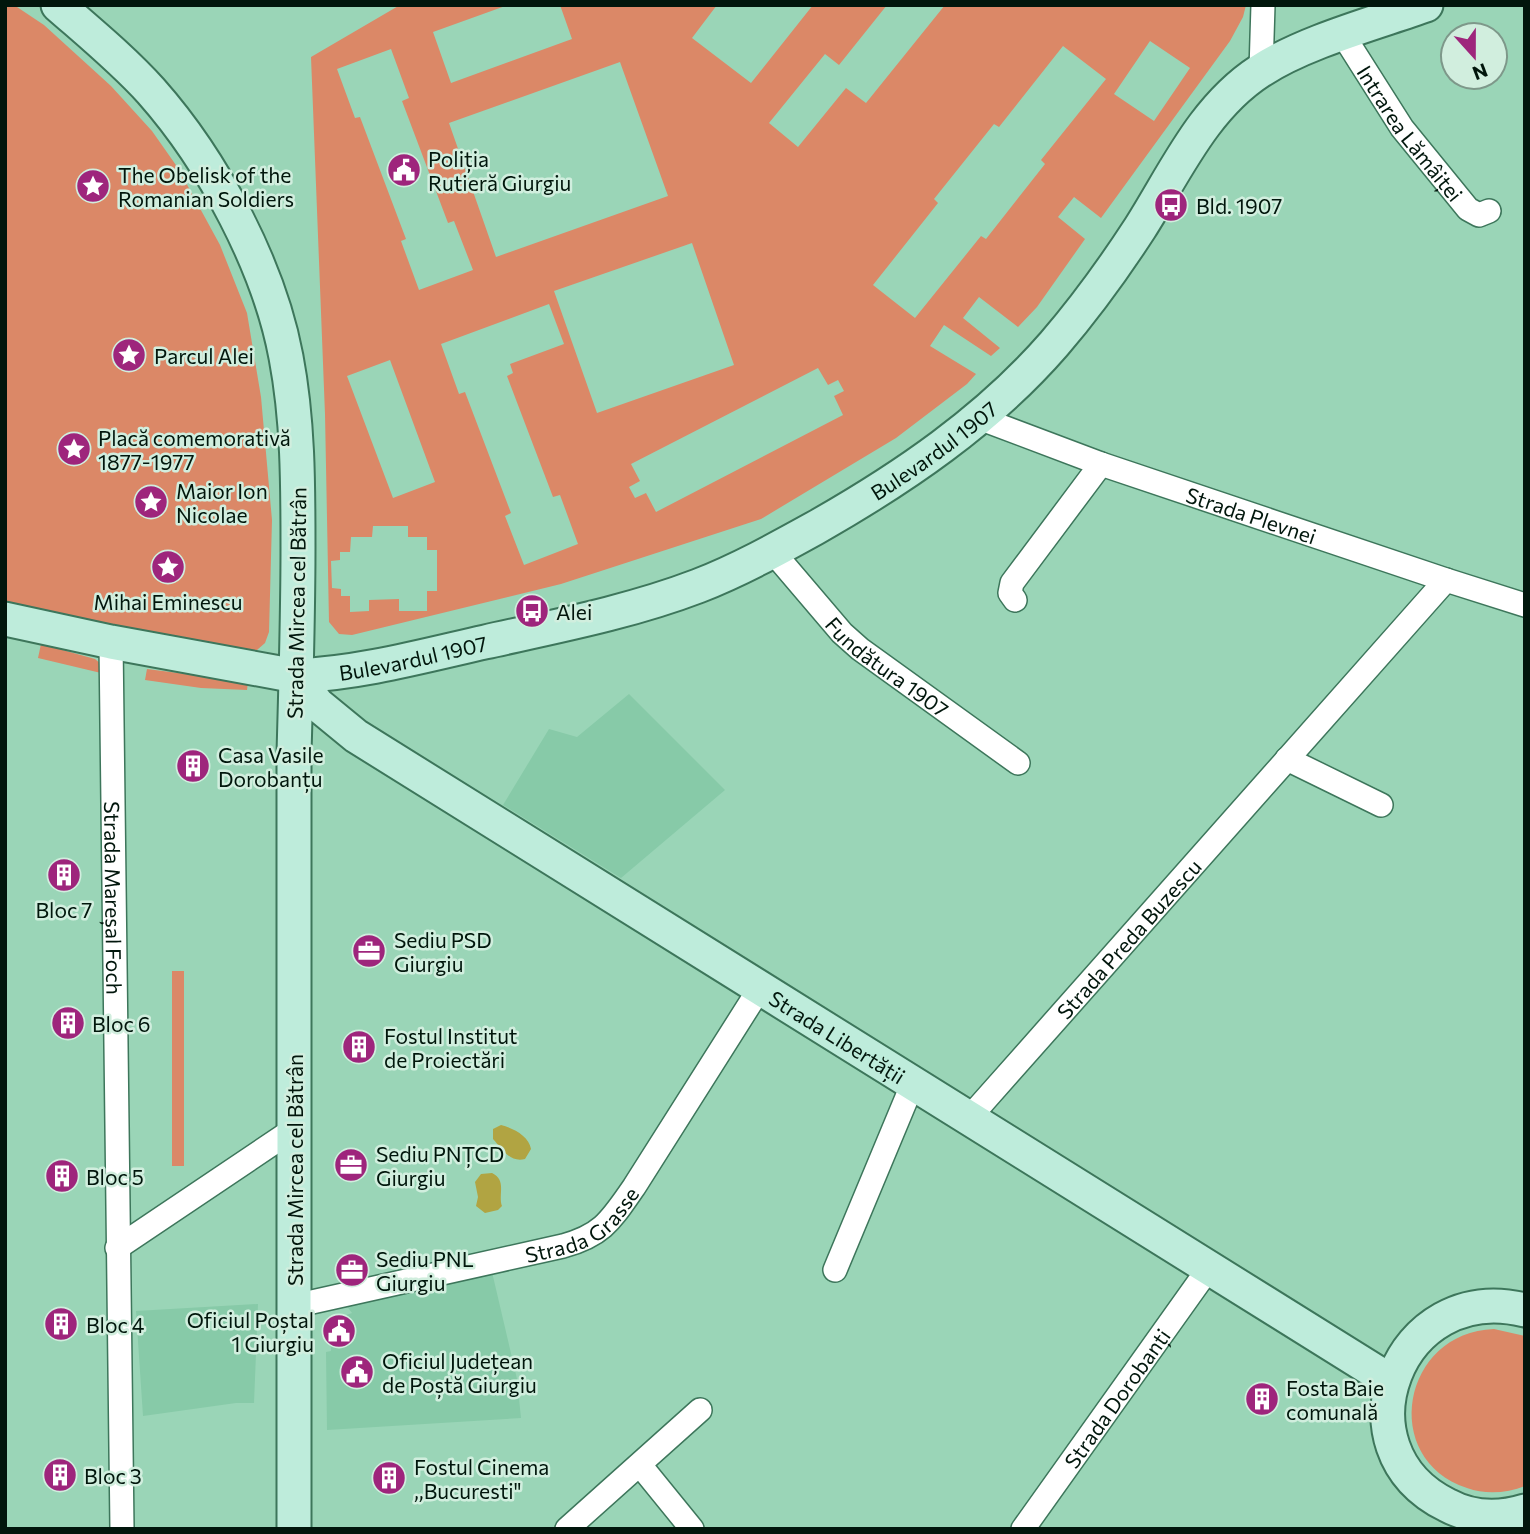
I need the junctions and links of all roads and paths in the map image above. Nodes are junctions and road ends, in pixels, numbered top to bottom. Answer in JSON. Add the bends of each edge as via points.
{"nodes":[{"id":1,"x":58,"y":5,"type":"edge"},
{"id":2,"x":1263,"y":5,"type":"edge"},
{"id":3,"x":1426,"y":5,"type":"edge"},
{"id":4,"x":1343,"y":35,"type":"junction"},
{"id":5,"x":1261,"y":70,"type":"junction"},
{"id":6,"x":1489,"y":211,"type":"dead end"},
{"id":7,"x":979,"y":418,"type":"junction"},
{"id":8,"x":1101,"y":464,"type":"junction"},
{"id":9,"x":773,"y":552,"type":"junction"},
{"id":10,"x":1446,"y":580,"type":"junction"},
{"id":11,"x":1015,"y":600,"type":"dead end"},
{"id":12,"x":1525,"y":605,"type":"edge"},
{"id":13,"x":5,"y":619,"type":"edge"},
{"id":14,"x":111,"y":642,"type":"junction"},
{"id":15,"x":296,"y":676,"type":"junction"},
{"id":16,"x":1287,"y":759,"type":"junction"},
{"id":17,"x":1018,"y":763,"type":"dead end"},
{"id":18,"x":1381,"y":805,"type":"dead end"},
{"id":19,"x":760,"y":988,"type":"junction"},
{"id":20,"x":913,"y":1083,"type":"junction"},
{"id":21,"x":969,"y":1118,"type":"junction"},
{"id":22,"x":294,"y":1129,"type":"junction"},
{"id":23,"x":117,"y":1248,"type":"junction"},
{"id":24,"x":1209,"y":1268,"type":"junction"},
{"id":25,"x":835,"y":1269,"type":"dead end"},
{"id":26,"x":294,"y":1306,"type":"junction"},
{"id":27,"x":1525,"y":1310,"type":"edge"},
{"id":28,"x":1392,"y":1382,"type":"junction"},
{"id":29,"x":700,"y":1410,"type":"dead end"},
{"id":30,"x":640,"y":1465,"type":"junction"},
{"id":31,"x":1510,"y":1520,"type":"edge"},
{"id":32,"x":122,"y":1529,"type":"edge"},
{"id":33,"x":294,"y":1529,"type":"edge"},
{"id":34,"x":567,"y":1529,"type":"edge"},
{"id":35,"x":692,"y":1529,"type":"edge"},
{"id":36,"x":1023,"y":1529,"type":"edge"}],
"edges":[{"from":1,"to":15,"type":"main road","name":"Strada Mircea cel Bătrân","via":[[136,76],[190,141],[237,219],[268,294],[286,354],[298,456]]},
{"from":2,"to":5,"type":"street"},
{"from":3,"to":4,"type":"main road","name":"Bulevardul 1907"},
{"from":4,"to":5,"type":"main road","name":"Bulevardul 1907"},
{"from":4,"to":6,"type":"street","name":"Intrarea Lămâiței","via":[[1402,128],[1468,209],[1479,215]]},
{"from":5,"to":7,"type":"main road","name":"Bulevardul 1907","via":[[1235,89],[1211,116],[1139,229],[1052,346]]},
{"from":7,"to":8,"type":"street","name":"Strada Plevnei"},
{"from":7,"to":9,"type":"main road","name":"Bulevardul 1907","via":[[903,476]]},
{"from":8,"to":10,"type":"street","name":"Strada Plevnei"},
{"from":8,"to":11,"type":"street","via":[[1012,583],[1010,593]]},
{"from":9,"to":15,"type":"main road","name":"Bulevardul 1907","via":[[699,586],[621,611],[390,664]]},
{"from":9,"to":17,"type":"street","name":"Fundătura 1907","via":[[860,649]]},
{"from":10,"to":12,"type":"street","name":"Strada Plevnei"},
{"from":10,"to":16,"type":"street","name":"Strada Preda Buzescu"},
{"from":13,"to":14,"type":"main road","name":"Bulevardul 1907"},
{"from":14,"to":15,"type":"main road","name":"Bulevardul 1907"},
{"from":14,"to":23,"type":"street","name":"Strada Mareșal Foch"},
{"from":15,"to":19,"type":"main road","name":"Strada Libertății","via":[[317,704],[356,736]]},
{"from":15,"to":22,"type":"main road","name":"Strada Mircea cel Bătrân"},
{"from":16,"to":18,"type":"street"},
{"from":16,"to":21,"type":"street","name":"Strada Preda Buzescu"},
{"from":19,"to":20,"type":"main road","name":"Strada Libertății"},
{"from":19,"to":26,"type":"street","name":"Strada Grasse","via":[[634,1187],[594,1235],[563,1246]]},
{"from":20,"to":21,"type":"main road","name":"Strada Libertății"},
{"from":20,"to":25,"type":"street"},
{"from":21,"to":24,"type":"main road","name":"Strada Libertății"},
{"from":22,"to":23,"type":"street"},
{"from":22,"to":26,"type":"main road","name":"Strada Mircea cel Bătrân"},
{"from":23,"to":32,"type":"street","name":"Strada Mareșal Foch"},
{"from":24,"to":28,"type":"main road","name":"Strada Libertății"},
{"from":24,"to":36,"type":"street","name":"Strada Dorobanți"},
{"from":26,"to":33,"type":"main road","name":"Strada Mircea cel Bătrân"},
{"from":27,"to":28,"type":"main road","via":[[1489,1305],[1446,1316],[1412,1344]]},
{"from":28,"to":31,"type":"main road","via":[[1389,1425],[1397,1453],[1412,1478],[1452,1508]]},
{"from":29,"to":30,"type":"street"},
{"from":30,"to":34,"type":"street"},
{"from":30,"to":35,"type":"street"}]}
